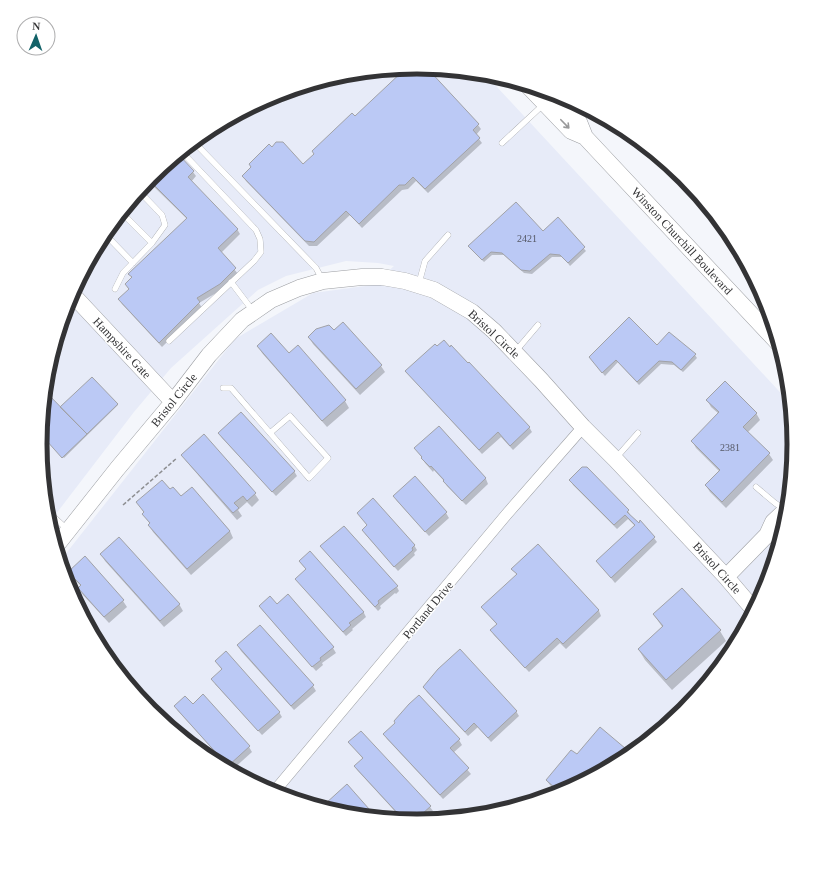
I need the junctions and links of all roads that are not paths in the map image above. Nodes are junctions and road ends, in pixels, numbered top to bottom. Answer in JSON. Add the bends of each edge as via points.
{"nodes":[{"id":1,"x":548,"y":99,"type":"edge"},
{"id":2,"x":552,"y":100,"type":"edge"},
{"id":3,"x":502,"y":143,"type":"dead end"},
{"id":4,"x":198,"y":146,"type":"edge"},
{"id":5,"x":186,"y":156,"type":"edge"},
{"id":6,"x":143,"y":196,"type":"edge"},
{"id":7,"x":125,"y":216,"type":"edge"},
{"id":8,"x":448,"y":235,"type":"dead end"},
{"id":9,"x":109,"y":238,"type":"edge"},
{"id":10,"x":152,"y":243,"type":"junction"},
{"id":11,"x":134,"y":263,"type":"junction"},
{"id":12,"x":323,"y":281,"type":"junction"},
{"id":13,"x":231,"y":282,"type":"junction"},
{"id":14,"x":419,"y":285,"type":"junction"},
{"id":15,"x":115,"y":289,"type":"dead end"},
{"id":16,"x":77,"y":299,"type":"edge"},
{"id":17,"x":254,"y":312,"type":"junction"},
{"id":18,"x":538,"y":325,"type":"dead end"},
{"id":19,"x":769,"y":334,"type":"edge"},
{"id":20,"x":169,"y":341,"type":"dead end"},
{"id":21,"x":515,"y":352,"type":"junction"},
{"id":22,"x":223,"y":388,"type":"dead end"},
{"id":23,"x":173,"y":402,"type":"junction"},
{"id":24,"x":583,"y":427,"type":"junction"},
{"id":25,"x":270,"y":433,"type":"junction"},
{"id":26,"x":638,"y":433,"type":"dead end"},
{"id":27,"x":615,"y":459,"type":"junction"},
{"id":28,"x":756,"y":487,"type":"dead end"},
{"id":29,"x":782,"y":506,"type":"edge"},
{"id":30,"x":780,"y":515,"type":"edge"},
{"id":31,"x":54,"y":517,"type":"edge"},
{"id":32,"x":68,"y":530,"type":"junction"},
{"id":33,"x":776,"y":531,"type":"edge"},
{"id":34,"x":767,"y":535,"type":"junction"},
{"id":35,"x":60,"y":540,"type":"edge"},
{"id":36,"x":726,"y":577,"type":"junction"},
{"id":37,"x":750,"y":605,"type":"edge"},
{"id":38,"x":278,"y":787,"type":"edge"}],
"edges":[{"from":1,"to":3,"type":"lane"},
{"from":2,"to":19,"type":"street","name":"Winston Churchill Boulevard","via":[[579,122],[585,137]]},
{"from":4,"to":12,"type":"lane","via":[[316,268]]},
{"from":5,"to":13,"type":"lane","via":[[256,230],[260,239],[261,252]]},
{"from":6,"to":10,"type":"lane","via":[[162,215],[165,225]]},
{"from":7,"to":10,"type":"lane"},
{"from":8,"to":14,"type":"lane","via":[[425,261]]},
{"from":9,"to":11,"type":"lane"},
{"from":10,"to":11,"type":"lane"},
{"from":11,"to":15,"type":"lane","via":[[123,273]]},
{"from":12,"to":14,"type":"street","name":"Bristol Circle","via":[[382,277]]},
{"from":12,"to":17,"type":"street","name":"Bristol Circle","via":[[271,300]]},
{"from":13,"to":17,"type":"lane"},
{"from":13,"to":20,"type":"lane"},
{"from":14,"to":21,"type":"street","name":"Bristol Circle","via":[[434,290],[472,312]]},
{"from":16,"to":23,"type":"street","name":"Hampshire Gate"},
{"from":17,"to":23,"type":"street","name":"Bristol Circle","via":[[242,320],[209,355]]},
{"from":18,"to":21,"type":"lane"},
{"from":21,"to":24,"type":"street","name":"Bristol Circle"},
{"from":22,"to":25,"type":"lane","via":[[231,388]]},
{"from":23,"to":32,"type":"street","name":"Bristol Circle"},
{"from":24,"to":27,"type":"street","name":"Bristol Circle"},
{"from":24,"to":38,"type":"street","name":"Portland Drive"},
{"from":25,"to":25,"type":"lane","via":[[309,478],[328,458],[290,416]]},
{"from":26,"to":27,"type":"lane"},
{"from":27,"to":36,"type":"street","name":"Bristol Circle"},
{"from":28,"to":29,"type":"lane"},
{"from":30,"to":34,"type":"street","via":[[773,522]]},
{"from":31,"to":32,"type":"lane"},
{"from":32,"to":35,"type":"street","name":"Bristol Circle"},
{"from":33,"to":34,"type":"street"},
{"from":34,"to":36,"type":"street"},
{"from":36,"to":37,"type":"street","name":"Bristol Circle"}]}
